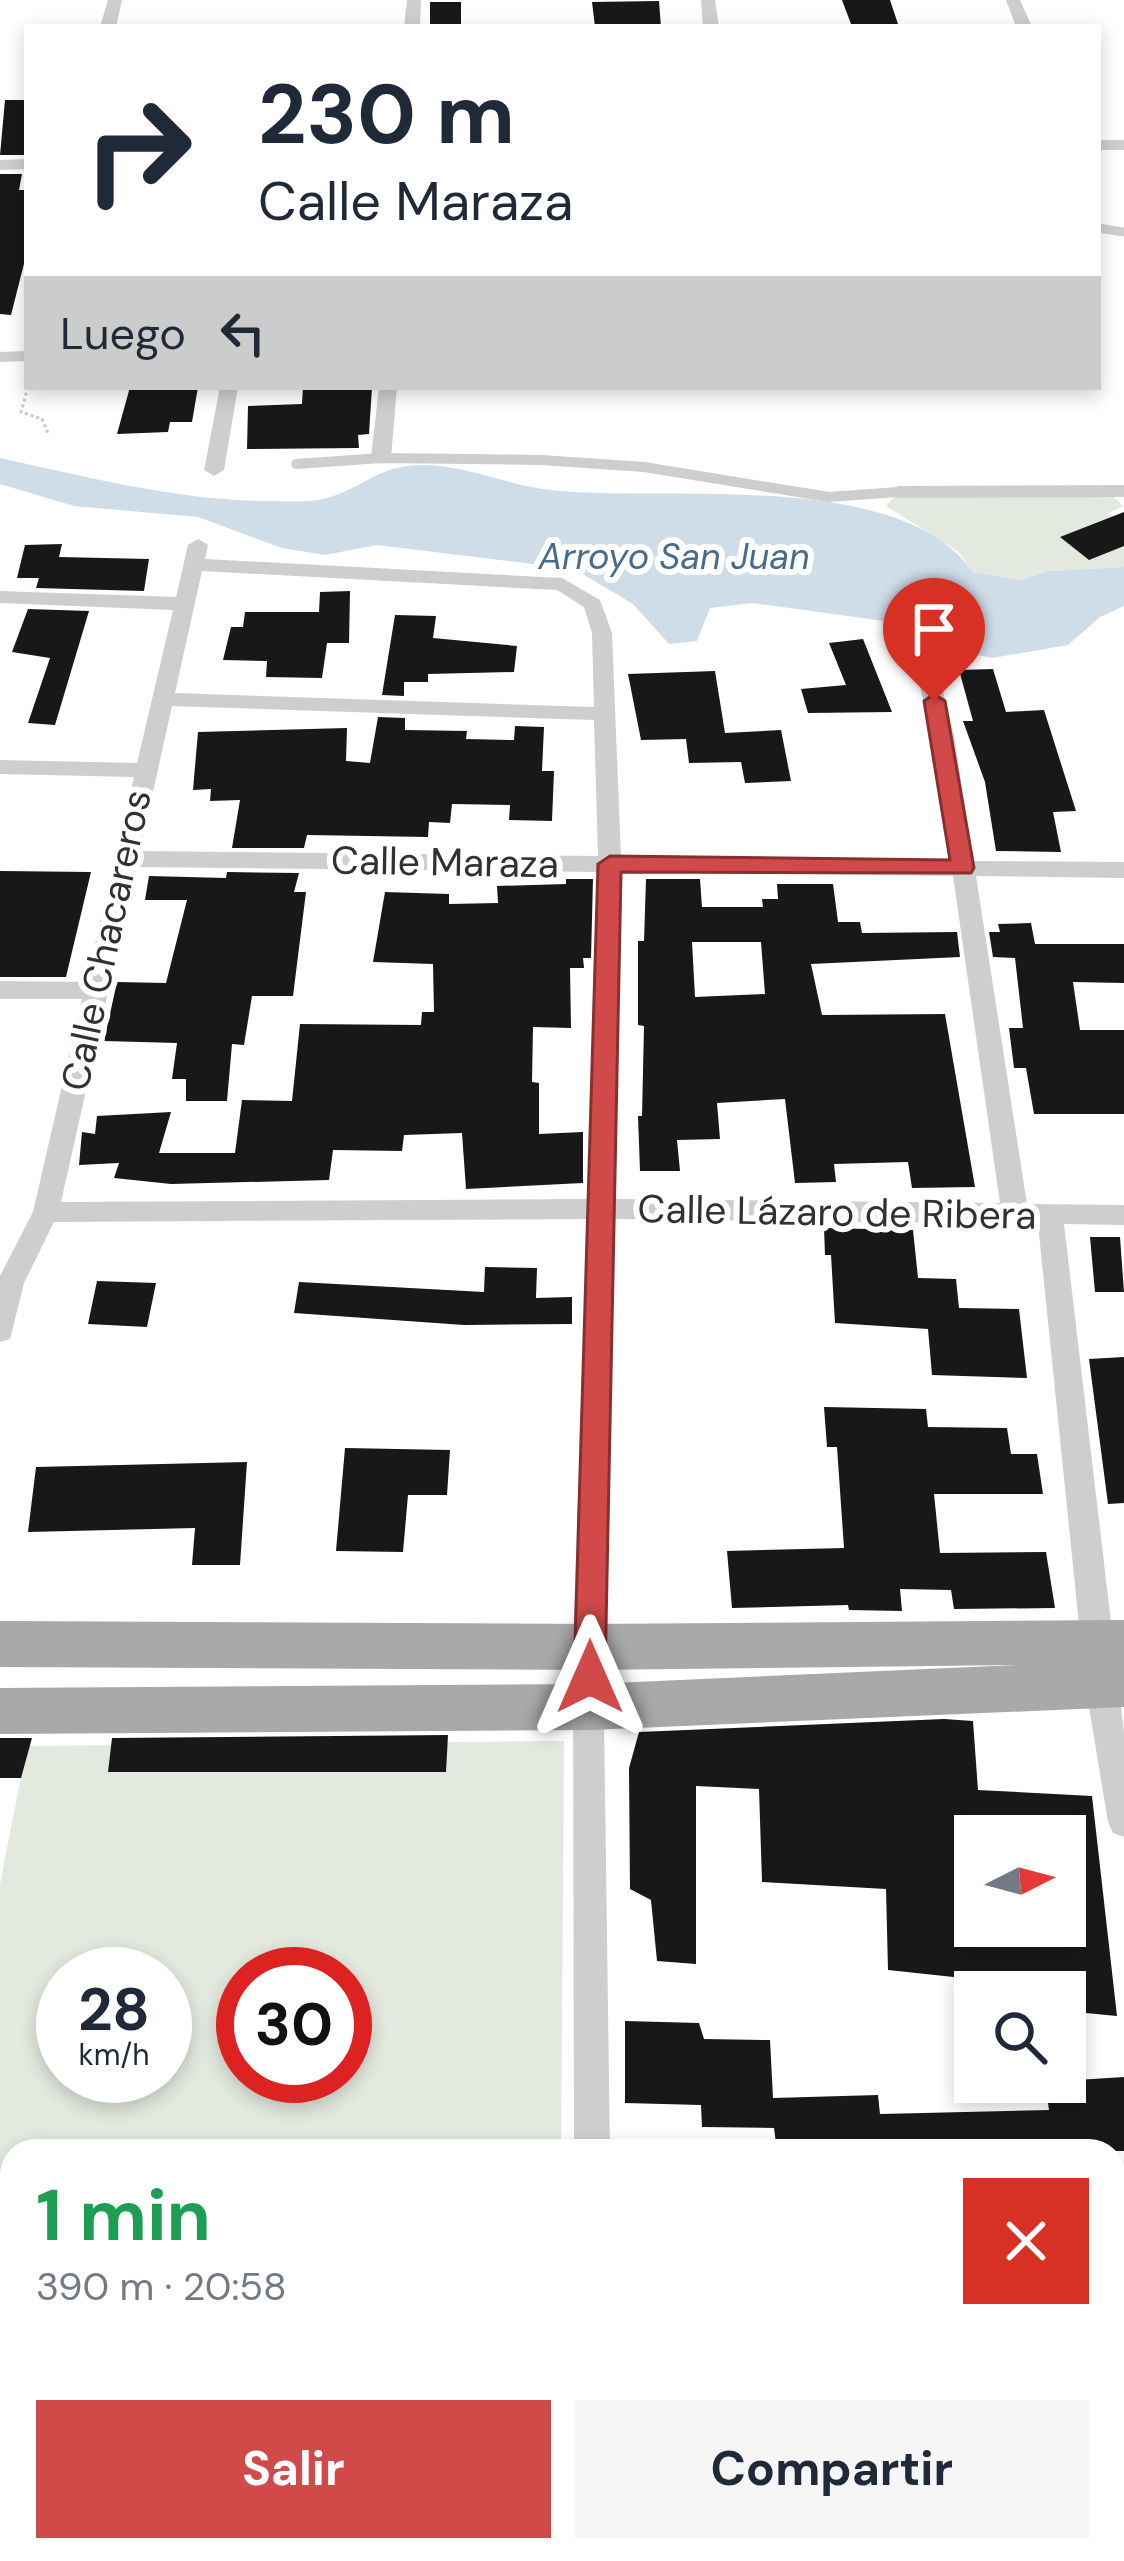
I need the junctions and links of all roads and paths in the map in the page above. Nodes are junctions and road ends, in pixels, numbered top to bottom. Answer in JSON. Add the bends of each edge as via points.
{"nodes":[{"id":1,"x":27,"y":390,"type":"edge"},
{"id":2,"x":228,"y":390,"type":"edge"},
{"id":3,"x":388,"y":390,"type":"edge"},
{"id":4,"x":47,"y":433,"type":"dead end"},
{"id":5,"x":382,"y":458,"type":"junction"},
{"id":6,"x":296,"y":464,"type":"dead end"},
{"id":7,"x":214,"y":470,"type":"dead end"},
{"id":8,"x":1124,"y":491,"type":"edge"},
{"id":9,"x":898,"y":492,"type":"joint"},
{"id":10,"x":0,"y":597,"type":"edge"},
{"id":11,"x":184,"y":604,"type":"junction"},
{"id":12,"x":926,"y":667,"type":"dead end"},
{"id":13,"x":162,"y":700,"type":"junction"},
{"id":14,"x":605,"y":714,"type":"junction"},
{"id":15,"x":0,"y":767,"type":"edge"},
{"id":16,"x":143,"y":770,"type":"junction"},
{"id":17,"x":126,"y":859,"type":"junction"},
{"id":18,"x":610,"y":864,"type":"junction"},
{"id":19,"x":963,"y":868,"type":"junction"},
{"id":20,"x":1124,"y":870,"type":"edge"},
{"id":21,"x":0,"y":990,"type":"edge"},
{"id":22,"x":96,"y":991,"type":"junction"},
{"id":23,"x":602,"y":1209,"type":"junction"},
{"id":24,"x":46,"y":1212,"type":"junction"},
{"id":25,"x":1015,"y":1213,"type":"junction"},
{"id":26,"x":1050,"y":1214,"type":"junction"},
{"id":27,"x":1124,"y":1215,"type":"edge"},
{"id":28,"x":5,"y":1283,"type":"edge"},
{"id":29,"x":0,"y":1330,"type":"edge"},
{"id":30,"x":0,"y":1644,"type":"edge"},
{"id":31,"x":588,"y":1647,"type":"junction"},
{"id":32,"x":1111,"y":1663,"type":"edge"},
{"id":33,"x":591,"y":1708,"type":"junction"},
{"id":34,"x":0,"y":1711,"type":"edge"},
{"id":35,"x":1124,"y":1822,"type":"edge"},
{"id":36,"x":592,"y":2139,"type":"edge"}],
"edges":[{"from":1,"to":4,"type":"path","via":[[21,412],[42,419]]},
{"from":2,"to":7,"type":"street"},
{"from":3,"to":5,"type":"street"},
{"from":5,"to":6,"type":"lane"},
{"from":5,"to":9,"type":"lane","via":[[644,467],[829,497]]},
{"from":8,"to":9,"type":"street"},
{"from":10,"to":11,"type":"street"},
{"from":11,"to":13,"type":"street","name":"Calle Chacareros"},
{"from":11,"to":14,"type":"street","name":"Calle Chacareros","via":[[195,554],[562,584],[593,604]]},
{"from":12,"to":19,"type":"street"},
{"from":13,"to":14,"type":"street"},
{"from":13,"to":16,"type":"street","name":"Calle Chacareros"},
{"from":14,"to":18,"type":"street"},
{"from":15,"to":16,"type":"street"},
{"from":16,"to":17,"type":"street","name":"Calle Chacareros"},
{"from":17,"to":18,"type":"street","name":"Calle Maraza"},
{"from":17,"to":22,"type":"street","name":"Calle Chacareros"},
{"from":18,"to":19,"type":"street","name":"Calle Maraza"},
{"from":18,"to":23,"type":"street"},
{"from":19,"to":20,"type":"street","name":"Calle Maraza"},
{"from":19,"to":25,"type":"street"},
{"from":21,"to":22,"type":"street"},
{"from":22,"to":24,"type":"street","name":"Calle Chacareros"},
{"from":23,"to":24,"type":"street","name":"Calle Lázaro de Ribera"},
{"from":23,"to":25,"type":"street","name":"Calle Lázaro de Ribera"},
{"from":23,"to":31,"type":"street"},
{"from":24,"to":28,"type":"street","name":"Calle Chacareros"},
{"from":25,"to":26,"type":"street","name":"Calle Lázaro de Ribera"},
{"from":26,"to":27,"type":"street","name":"Calle Lázaro de Ribera"},
{"from":26,"to":32,"type":"street"},
{"from":28,"to":29,"type":"street","name":"Calle Chacareros"},
{"from":30,"to":31,"type":"main road"},
{"from":31,"to":32,"type":"main road"},
{"from":31,"to":33,"type":"street"},
{"from":32,"to":33,"type":"main road"},
{"from":32,"to":35,"type":"street"},
{"from":33,"to":34,"type":"main road"},
{"from":33,"to":36,"type":"street"}]}
